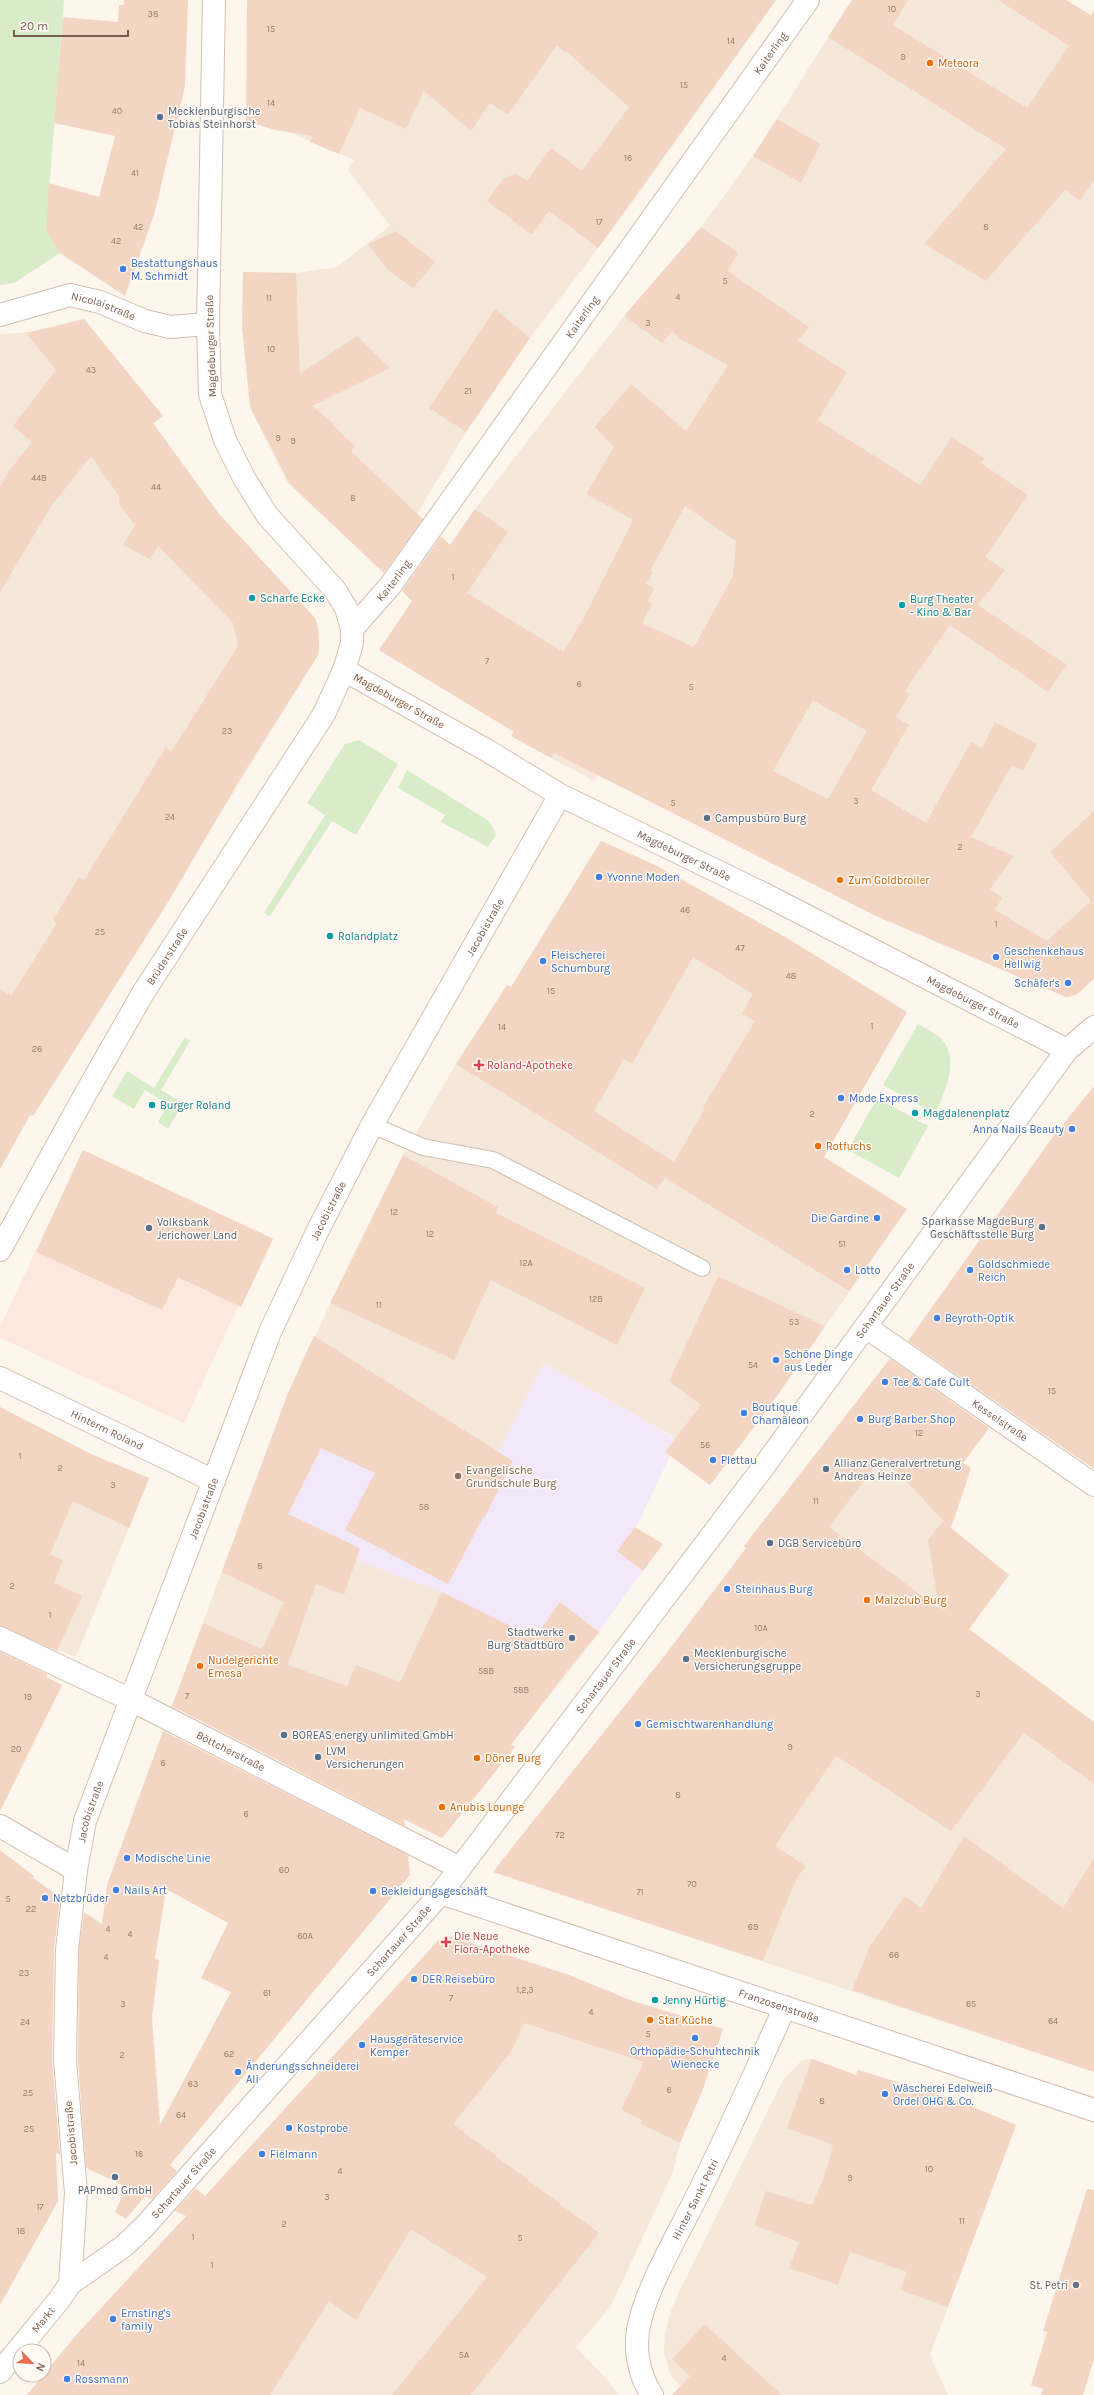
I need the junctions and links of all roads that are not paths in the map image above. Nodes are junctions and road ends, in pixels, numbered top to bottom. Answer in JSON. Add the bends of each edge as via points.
{"nodes":[{"id":1,"x":214,"y":0,"type":"edge"},
{"id":2,"x":808,"y":0,"type":"edge"},
{"id":3,"x":0,"y":315,"type":"edge"},
{"id":4,"x":208,"y":324,"type":"junction"},
{"id":5,"x":352,"y":629,"type":"junction"},
{"id":6,"x":344,"y":670,"type":"junction"},
{"id":7,"x":560,"y":795,"type":"junction"},
{"id":8,"x":1094,"y":1027,"type":"edge"},
{"id":9,"x":1067,"y":1050,"type":"junction"},
{"id":10,"x":372,"y":1125,"type":"junction"},
{"id":11,"x":0,"y":1250,"type":"edge"},
{"id":12,"x":702,"y":1268,"type":"dead end"},
{"id":13,"x":866,"y":1327,"type":"junction"},
{"id":14,"x":0,"y":1378,"type":"edge"},
{"id":15,"x":214,"y":1481,"type":"junction"},
{"id":16,"x":1094,"y":1485,"type":"edge"},
{"id":17,"x":0,"y":1638,"type":"edge"},
{"id":18,"x":131,"y":1700,"type":"junction"},
{"id":19,"x":0,"y":1826,"type":"edge"},
{"id":20,"x":460,"y":1868,"type":"junction"},
{"id":21,"x":76,"y":1870,"type":"junction"},
{"id":22,"x":441,"y":1893,"type":"junction"},
{"id":23,"x":785,"y":2007,"type":"junction"},
{"id":24,"x":1094,"y":2110,"type":"edge"},
{"id":25,"x":70,"y":2284,"type":"junction"},
{"id":26,"x":0,"y":2372,"type":"edge"},
{"id":27,"x":652,"y":2395,"type":"edge"}],
"edges":[{"from":1,"to":4,"type":"street","name":"Magdeburger Straße"},
{"from":2,"to":5,"type":"street","name":"Kaiterling","via":[[390,586]]},
{"from":3,"to":4,"type":"street","name":"Nicolaistraße","via":[[70,295],[100,302],[145,321],[170,327]]},
{"from":4,"to":5,"type":"street","name":"Magdeburger Straße","via":[[210,394],[225,440],[243,476],[267,514],[335,590],[346,608]]},
{"from":5,"to":6,"type":"street","name":"Magdeburger Straße","via":[[352,643]]},
{"from":6,"to":7,"type":"street","name":"Magdeburger Straße","via":[[488,751]]},
{"from":6,"to":11,"type":"street","name":"Brüderstraße","via":[[324,714],[143,993]]},
{"from":7,"to":9,"type":"street","name":"Magdeburger Straße","via":[[762,893]]},
{"from":7,"to":10,"type":"street","name":"Jacobistraße"},
{"from":8,"to":9,"type":"street","name":"Schartauer Straße"},
{"from":9,"to":13,"type":"street","name":"Schartauer Straße"},
{"from":10,"to":12,"type":"lane","via":[[423,1147],[493,1160]]},
{"from":10,"to":15,"type":"street","name":"Jacobistraße","via":[[319,1228],[270,1332]]},
{"from":13,"to":16,"type":"street","name":"Kesselstraße"},
{"from":13,"to":20,"type":"street","name":"Schartauer Straße","via":[[759,1473]]},
{"from":14,"to":15,"type":"street","name":"Hinterm Roland"},
{"from":15,"to":18,"type":"street","name":"Jacobistraße"},
{"from":17,"to":18,"type":"street","name":"Böttcherstraße"},
{"from":18,"to":20,"type":"street","name":"Böttcherstraße"},
{"from":18,"to":21,"type":"street","name":"Jacobistraße","via":[[85,1822]]},
{"from":19,"to":21,"type":"street"},
{"from":20,"to":22,"type":"street","name":"Schartauer Straße"},
{"from":21,"to":25,"type":"street","name":"Jacobistraße","via":[[67,1950],[65,2052],[76,2193]]},
{"from":22,"to":23,"type":"street","name":"Franzosenstraße"},
{"from":22,"to":25,"type":"street","name":"Schartauer Straße","via":[[144,2227],[124,2246]]},
{"from":23,"to":24,"type":"street","name":"Franzosenstraße"},
{"from":23,"to":27,"type":"street","name":"Hinter Sankt Petri","via":[[640,2318],[638,2364],[642,2380]]},
{"from":25,"to":26,"type":"street","name":"Markt"}]}
